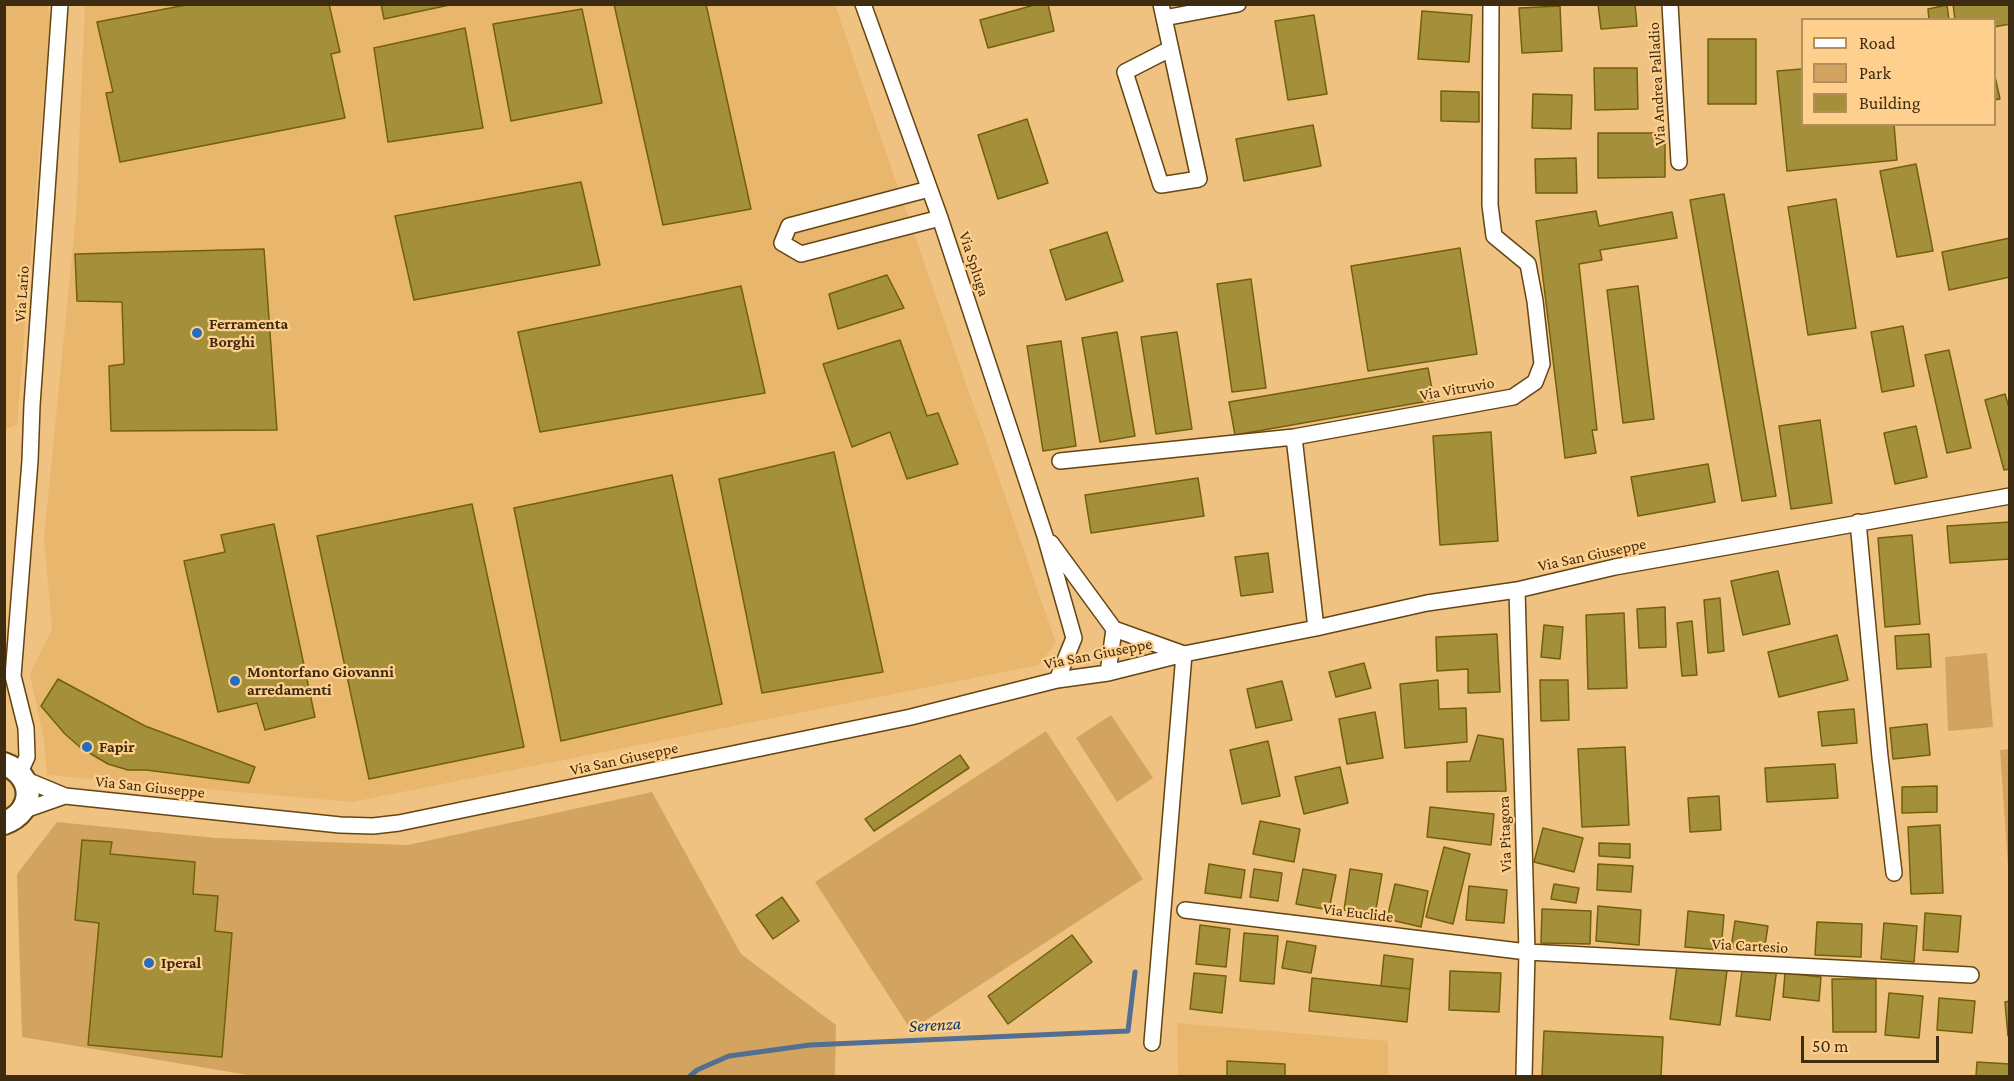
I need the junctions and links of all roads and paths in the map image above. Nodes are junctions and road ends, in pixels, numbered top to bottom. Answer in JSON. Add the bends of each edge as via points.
{"nodes":[{"id":1,"x":60,"y":4,"type":"edge"},
{"id":2,"x":863,"y":4,"type":"edge"},
{"id":3,"x":1238,"y":4,"type":"edge"},
{"id":4,"x":1491,"y":4,"type":"edge"},
{"id":5,"x":1670,"y":4,"type":"edge"},
{"id":6,"x":1162,"y":11,"type":"edge"},
{"id":7,"x":1170,"y":49,"type":"junction"},
{"id":8,"x":1679,"y":162,"type":"dead end"},
{"id":9,"x":929,"y":189,"type":"junction"},
{"id":10,"x":940,"y":218,"type":"junction"},
{"id":11,"x":1294,"y":437,"type":"junction"},
{"id":12,"x":1060,"y":461,"type":"dead end"},
{"id":13,"x":2010,"y":496,"type":"edge"},
{"id":14,"x":1858,"y":522,"type":"junction"},
{"id":15,"x":1045,"y":536,"type":"junction"},
{"id":16,"x":1517,"y":590,"type":"junction"},
{"id":17,"x":1316,"y":628,"type":"junction"},
{"id":18,"x":1114,"y":629,"type":"junction"},
{"id":19,"x":1184,"y":654,"type":"junction"},
{"id":20,"x":1108,"y":673,"type":"junction"},
{"id":21,"x":1057,"y":680,"type":"junction"},
{"id":22,"x":14,"y":767,"type":"edge"},
{"id":23,"x":65,"y":796,"type":"junction"},
{"id":24,"x":13,"y":817,"type":"edge"},
{"id":25,"x":1894,"y":873,"type":"dead end"},
{"id":26,"x":1185,"y":910,"type":"dead end"},
{"id":27,"x":1527,"y":952,"type":"junction"},
{"id":28,"x":1971,"y":975,"type":"dead end"},
{"id":29,"x":1152,"y":1042,"type":"dead end"},
{"id":30,"x":1524,"y":1077,"type":"edge"}],
"edges":[{"from":1,"to":22,"type":"street","name":"Via Lario","via":[[13,676],[26,728],[27,757]]},
{"from":2,"to":9,"type":"street","name":"Via Spluga"},
{"from":3,"to":6,"type":"street"},
{"from":4,"to":11,"type":"street","name":"Via Vitruvio","via":[[1490,206],[1494,236],[1528,264],[1542,364],[1535,382],[1513,397]]},
{"from":5,"to":8,"type":"street","name":"Via Andrea Palladio"},
{"from":6,"to":7,"type":"street"},
{"from":7,"to":7,"type":"street","via":[[1199,178],[1161,185],[1125,72]]},
{"from":9,"to":10,"type":"street","name":"Via Spluga"},
{"from":9,"to":10,"type":"street","via":[[789,226],[782,243],[801,254]]},
{"from":10,"to":15,"type":"street","name":"Via Spluga"},
{"from":11,"to":12,"type":"street","name":"Via Vitruvio"},
{"from":11,"to":17,"type":"street"},
{"from":13,"to":14,"type":"street","name":"Via San Giuseppe"},
{"from":14,"to":16,"type":"street","name":"Via San Giuseppe","via":[[1615,567]]},
{"from":14,"to":25,"type":"street"},
{"from":15,"to":18,"type":"street","name":"Via Spluga"},
{"from":15,"to":21,"type":"street","name":"Via Spluga","via":[[1074,638]]},
{"from":16,"to":17,"type":"street","name":"Via San Giuseppe","via":[[1427,603]]},
{"from":16,"to":27,"type":"street","name":"Via Pitagora"},
{"from":17,"to":19,"type":"street","name":"Via San Giuseppe"},
{"from":18,"to":19,"type":"street"},
{"from":18,"to":20,"type":"street"},
{"from":19,"to":20,"type":"street","name":"Via San Giuseppe"},
{"from":19,"to":29,"type":"street"},
{"from":20,"to":21,"type":"street","name":"Via San Giuseppe"},
{"from":21,"to":23,"type":"street","name":"Via San Giuseppe","via":[[911,717],[399,824],[340,825]]},
{"from":22,"to":23,"type":"street","name":"Via San Giuseppe"},
{"from":22,"to":24,"type":"main road","via":[[27,784],[28,798]]},
{"from":23,"to":24,"type":"street","name":"Via San Giuseppe"},
{"from":26,"to":27,"type":"street","name":"Via Euclide"},
{"from":27,"to":28,"type":"street","name":"Via Cartesio"},
{"from":27,"to":30,"type":"street","name":"Via Pitagora"}]}
